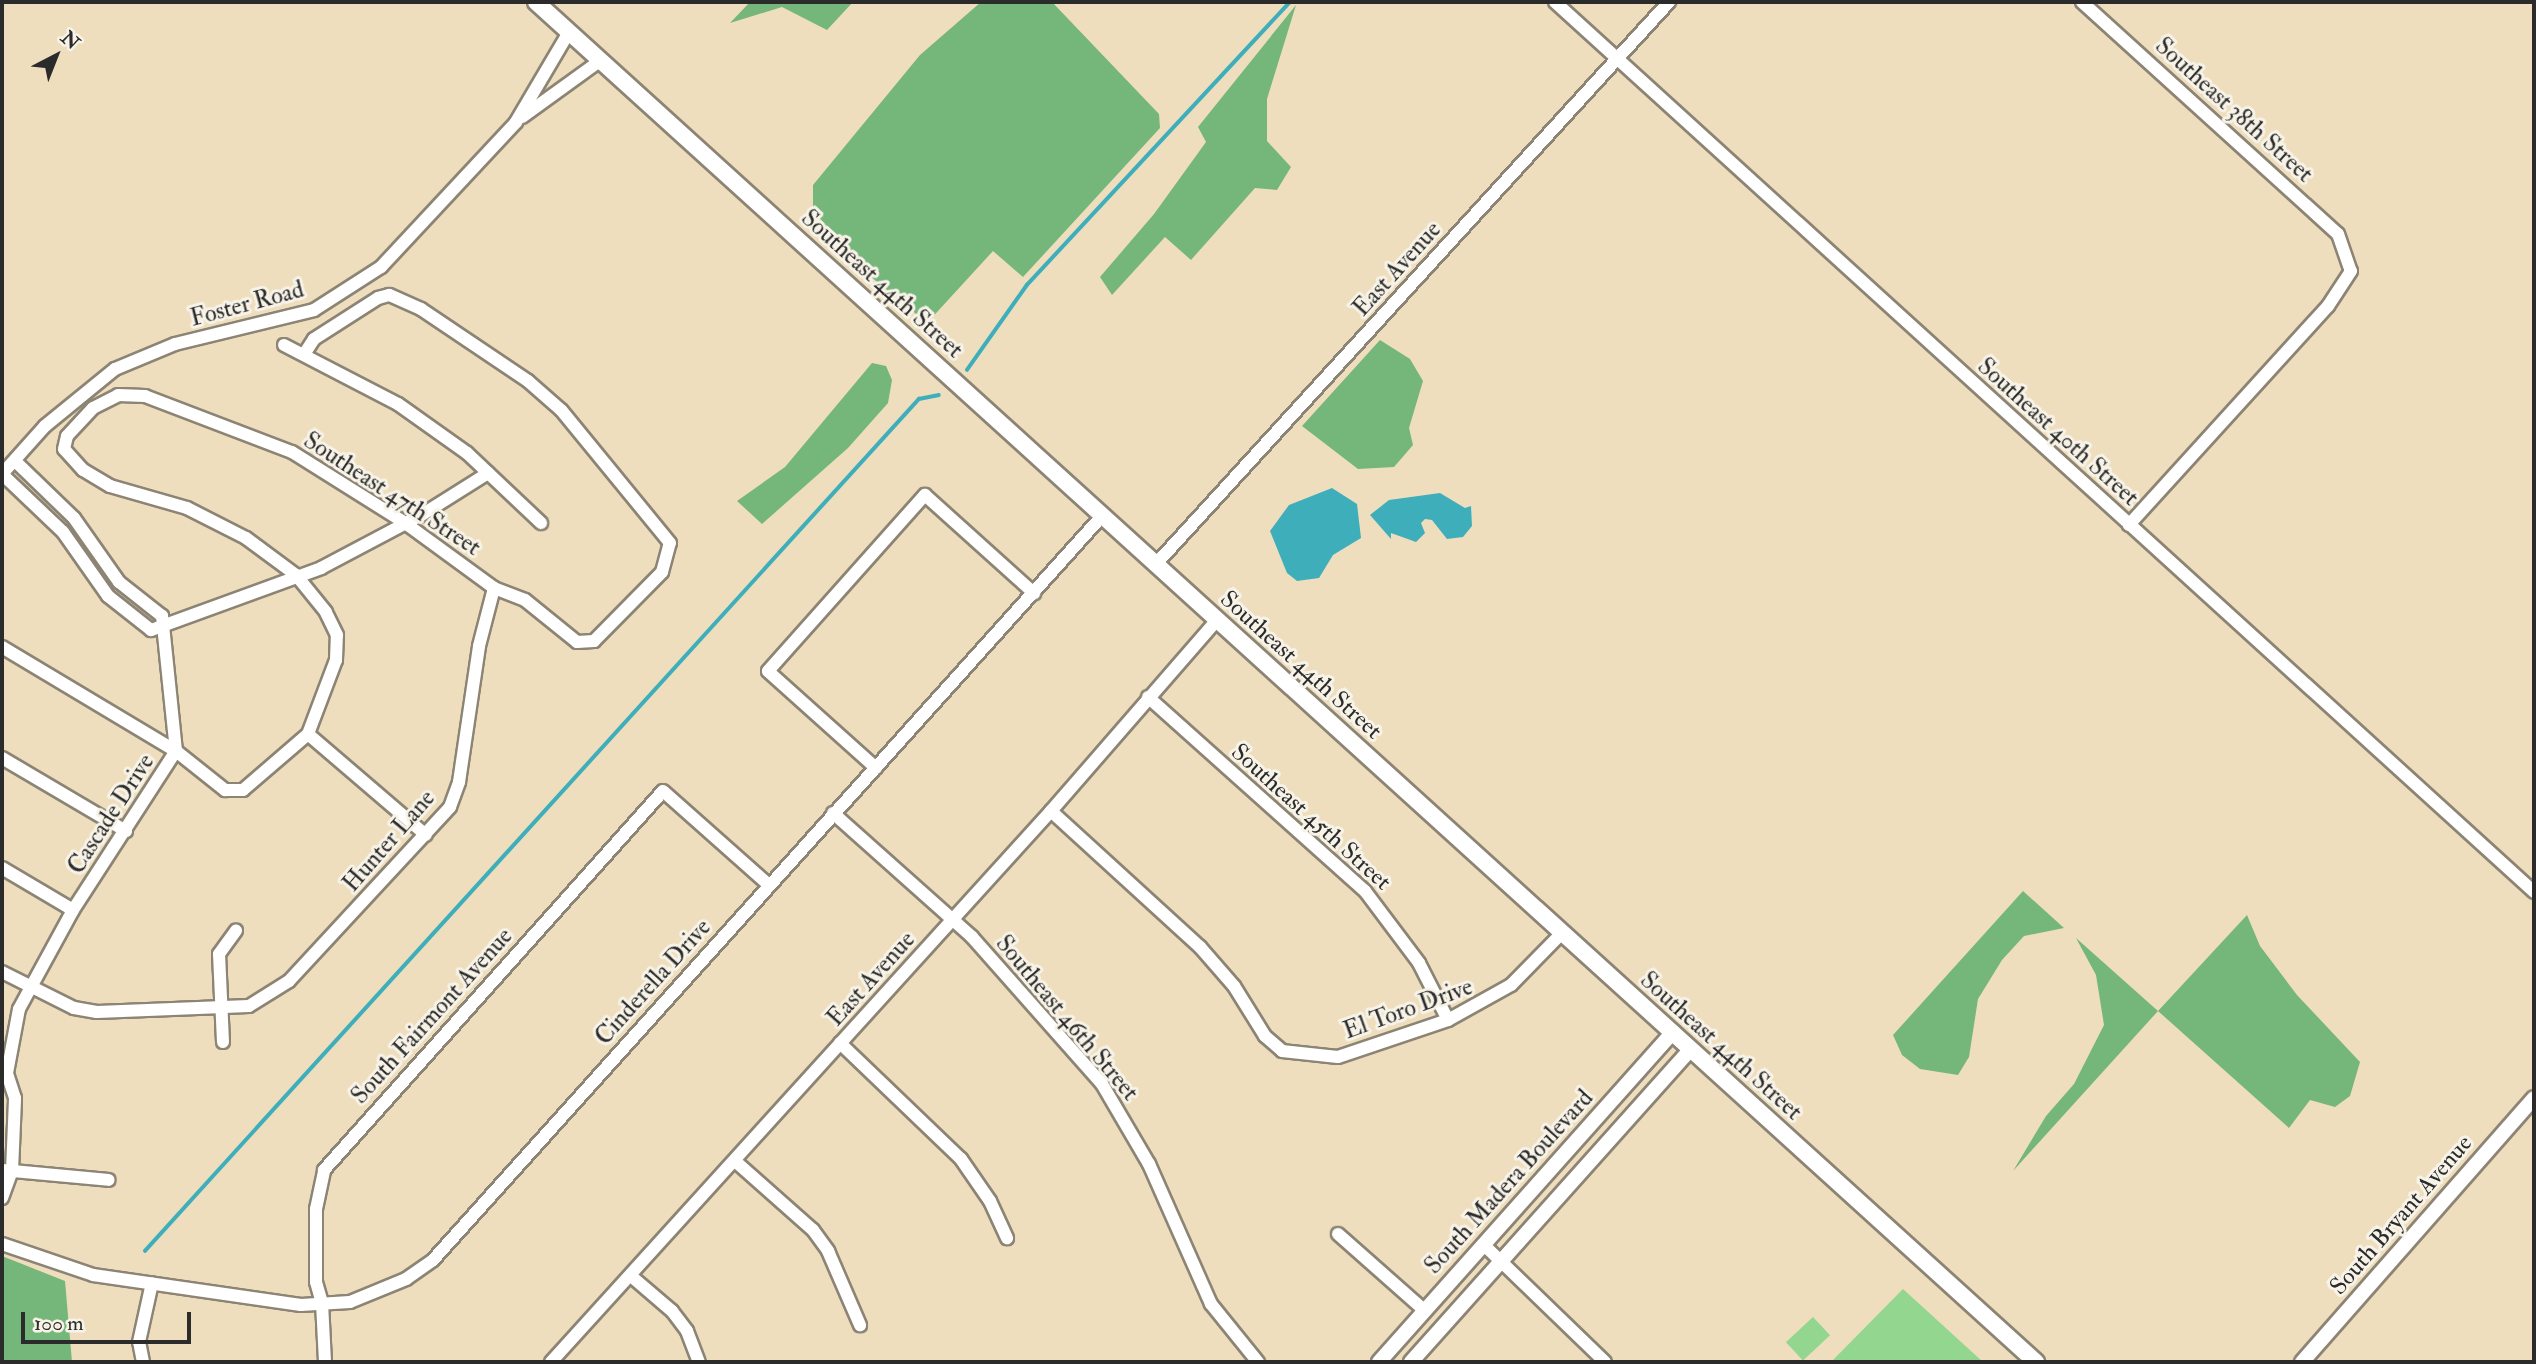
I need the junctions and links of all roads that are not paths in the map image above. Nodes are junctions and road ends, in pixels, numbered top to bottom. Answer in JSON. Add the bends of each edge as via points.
{"nodes":[{"id":1,"x":536,"y":2,"type":"edge"},
{"id":2,"x":1555,"y":2,"type":"edge"},
{"id":3,"x":1669,"y":2,"type":"edge"},
{"id":4,"x":2082,"y":2,"type":"edge"},
{"id":5,"x":569,"y":32,"type":"junction"},
{"id":6,"x":1617,"y":59,"type":"junction"},
{"id":7,"x":601,"y":60,"type":"junction"},
{"id":8,"x":516,"y":122,"type":"junction"},
{"id":9,"x":284,"y":345,"type":"dead end"},
{"id":10,"x":305,"y":353,"type":"junction"},
{"id":11,"x":6,"y":468,"type":"edge"},
{"id":12,"x":488,"y":473,"type":"junction"},
{"id":13,"x":1102,"y":516,"type":"junction"},
{"id":14,"x":405,"y":523,"type":"junction"},
{"id":15,"x":541,"y":523,"type":"dead end"},
{"id":16,"x":2129,"y":525,"type":"junction"},
{"id":17,"x":1156,"y":564,"type":"junction"},
{"id":18,"x":296,"y":575,"type":"junction"},
{"id":19,"x":494,"y":588,"type":"junction"},
{"id":20,"x":1034,"y":593,"type":"junction"},
{"id":21,"x":1217,"y":620,"type":"junction"},
{"id":22,"x":163,"y":627,"type":"junction"},
{"id":23,"x":2,"y":647,"type":"edge"},
{"id":24,"x":1148,"y":697,"type":"junction"},
{"id":25,"x":308,"y":734,"type":"junction"},
{"id":26,"x":176,"y":751,"type":"junction"},
{"id":27,"x":2,"y":758,"type":"edge"},
{"id":28,"x":876,"y":768,"type":"junction"},
{"id":29,"x":1051,"y":811,"type":"junction"},
{"id":30,"x":834,"y":813,"type":"junction"},
{"id":31,"x":126,"y":831,"type":"junction"},
{"id":32,"x":426,"y":835,"type":"junction"},
{"id":33,"x":2,"y":868,"type":"edge"},
{"id":34,"x":769,"y":885,"type":"junction"},
{"id":35,"x":2534,"y":892,"type":"edge"},
{"id":36,"x":73,"y":910,"type":"junction"},
{"id":37,"x":952,"y":920,"type":"junction"},
{"id":38,"x":236,"y":931,"type":"dead end"},
{"id":39,"x":1562,"y":933,"type":"junction"},
{"id":40,"x":2,"y":972,"type":"edge"},
{"id":41,"x":28,"y":986,"type":"junction"},
{"id":42,"x":220,"y":1008,"type":"junction"},
{"id":43,"x":1448,"y":1020,"type":"junction"},
{"id":44,"x":1673,"y":1032,"type":"junction"},
{"id":45,"x":223,"y":1042,"type":"dead end"},
{"id":46,"x":841,"y":1044,"type":"junction"},
{"id":47,"x":1691,"y":1049,"type":"junction"},
{"id":48,"x":5,"y":1073,"type":"edge"},
{"id":49,"x":2534,"y":1098,"type":"edge"},
{"id":50,"x":735,"y":1161,"type":"junction"},
{"id":51,"x":7,"y":1170,"type":"edge"},
{"id":52,"x":109,"y":1180,"type":"dead end"},
{"id":53,"x":2,"y":1198,"type":"edge"},
{"id":54,"x":1338,"y":1234,"type":"dead end"},
{"id":55,"x":1007,"y":1238,"type":"dead end"},
{"id":56,"x":2,"y":1244,"type":"edge"},
{"id":57,"x":1484,"y":1245,"type":"junction"},
{"id":58,"x":1501,"y":1264,"type":"junction"},
{"id":59,"x":631,"y":1276,"type":"junction"},
{"id":60,"x":152,"y":1283,"type":"junction"},
{"id":61,"x":322,"y":1303,"type":"junction"},
{"id":62,"x":1424,"y":1311,"type":"junction"},
{"id":63,"x":860,"y":1325,"type":"dead end"},
{"id":64,"x":143,"y":1362,"type":"edge"},
{"id":65,"x":325,"y":1362,"type":"edge"},
{"id":66,"x":551,"y":1362,"type":"edge"},
{"id":67,"x":699,"y":1362,"type":"edge"},
{"id":68,"x":1258,"y":1362,"type":"edge"},
{"id":69,"x":1379,"y":1362,"type":"edge"},
{"id":70,"x":1411,"y":1362,"type":"edge"},
{"id":71,"x":1605,"y":1362,"type":"edge"},
{"id":72,"x":2036,"y":1362,"type":"edge"},
{"id":73,"x":2302,"y":1362,"type":"edge"}],
"edges":[{"from":1,"to":5,"type":"main road","name":"Southeast 44th Street"},
{"from":2,"to":6,"type":"street","name":"Southeast 40th Street"},
{"from":3,"to":6,"type":"street","name":"East Avenue"},
{"from":4,"to":16,"type":"street","name":"Southeast 38th Street","via":[[2338,234],[2351,271],[2337,296]]},
{"from":5,"to":7,"type":"main road","name":"Southeast 44th Street"},
{"from":5,"to":8,"type":"street","name":"Foster Road"},
{"from":6,"to":16,"type":"street","name":"Southeast 40th Street"},
{"from":6,"to":17,"type":"street","name":"East Avenue"},
{"from":7,"to":8,"type":"street","name":"Foster Road"},
{"from":7,"to":13,"type":"main road","name":"Southeast 44th Street"},
{"from":8,"to":11,"type":"street","name":"Foster Road","via":[[381,267],[314,310],[175,344],[115,369],[45,426]]},
{"from":9,"to":10,"type":"street"},
{"from":10,"to":12,"type":"street","via":[[398,404]]},
{"from":10,"to":19,"type":"street","name":"Southeast 47th Street","via":[[314,339],[378,298],[389,295],[405,300],[511,368],[561,410],[663,533],[670,552],[662,572],[594,641],[583,644],[568,638],[525,600]]},
{"from":11,"to":22,"type":"street","via":[[74,518],[119,582],[162,616]]},
{"from":12,"to":14,"type":"street"},
{"from":12,"to":15,"type":"street"},
{"from":13,"to":17,"type":"main road","name":"Southeast 44th Street"},
{"from":13,"to":20,"type":"street","name":"Cinderella Drive"},
{"from":14,"to":18,"type":"street","via":[[321,568]]},
{"from":14,"to":18,"type":"street","name":"Southeast 47th Street","via":[[292,452],[145,396],[118,395],[79,420],[64,449],[94,478],[218,522]]},
{"from":14,"to":19,"type":"street","name":"Southeast 47th Street"},
{"from":16,"to":35,"type":"street","name":"Southeast 40th Street"},
{"from":17,"to":21,"type":"main road","name":"Southeast 44th Street"},
{"from":18,"to":22,"type":"street"},
{"from":18,"to":25,"type":"street","via":[[314,594],[337,635],[336,660]]},
{"from":19,"to":32,"type":"street","name":"Hunter Lane","via":[[479,646],[455,795],[443,818]]},
{"from":20,"to":28,"type":"street","name":"Cinderella Drive"},
{"from":20,"to":28,"type":"street","via":[[925,495],[768,671]]},
{"from":21,"to":24,"type":"street","name":"East Avenue"},
{"from":21,"to":39,"type":"main road","name":"Southeast 44th Street"},
{"from":22,"to":26,"type":"street","name":"Cascade Drive"},
{"from":23,"to":26,"type":"street"},
{"from":24,"to":29,"type":"street","name":"East Avenue"},
{"from":24,"to":43,"type":"street","name":"Southeast 45th Street","via":[[1365,891],[1419,963]]},
{"from":25,"to":26,"type":"street","via":[[243,790],[225,790]]},
{"from":25,"to":32,"type":"street"},
{"from":26,"to":31,"type":"street","name":"Cascade Drive"},
{"from":27,"to":31,"type":"street"},
{"from":28,"to":30,"type":"street","name":"Cinderella Drive"},
{"from":29,"to":37,"type":"street","name":"East Avenue"},
{"from":29,"to":43,"type":"street","name":"El Toro Drive","via":[[1200,947],[1234,986],[1265,1036],[1282,1051],[1338,1057]]},
{"from":30,"to":34,"type":"street","name":"Cinderella Drive"},
{"from":30,"to":37,"type":"street","name":"Southeast 46th Street"},
{"from":31,"to":36,"type":"street","name":"Cascade Drive"},
{"from":32,"to":42,"type":"street","name":"Hunter Lane","via":[[289,981],[249,1006]]},
{"from":33,"to":36,"type":"street"},
{"from":34,"to":61,"type":"street","name":"Cinderella Drive","via":[[433,1260],[373,1294],[350,1302]]},
{"from":34,"to":61,"type":"street","name":"South Fairmont Avenue","via":[[663,791],[324,1170],[316,1209],[316,1282]]},
{"from":36,"to":41,"type":"street","name":"Cascade Drive"},
{"from":37,"to":46,"type":"street","name":"East Avenue"},
{"from":37,"to":68,"type":"street","name":"Southeast 46th Street","via":[[1010,978],[1108,1094],[1149,1164],[1210,1304]]},
{"from":38,"to":42,"type":"street","via":[[219,954]]},
{"from":39,"to":43,"type":"street","name":"El Toro Drive","via":[[1511,985]]},
{"from":39,"to":44,"type":"main road","name":"Southeast 44th Street"},
{"from":40,"to":41,"type":"street","name":"Hunter Lane"},
{"from":41,"to":42,"type":"street","name":"Hunter Lane","via":[[85,1011]]},
{"from":41,"to":48,"type":"street","name":"Cascade Drive"},
{"from":42,"to":45,"type":"street"},
{"from":44,"to":47,"type":"main road","name":"Southeast 44th Street"},
{"from":44,"to":57,"type":"street","name":"South Madera Boulevard"},
{"from":46,"to":50,"type":"street","name":"East Avenue"},
{"from":46,"to":55,"type":"street","via":[[961,1159],[990,1201]]},
{"from":47,"to":58,"type":"street","name":"South Madera Boulevard"},
{"from":47,"to":72,"type":"main road","name":"Southeast 44th Street"},
{"from":48,"to":51,"type":"street","name":"Cascade Drive","via":[[15,1098]]},
{"from":49,"to":73,"type":"street","name":"South Bryant Avenue"},
{"from":50,"to":59,"type":"street","name":"East Avenue"},
{"from":50,"to":63,"type":"street","via":[[813,1230],[828,1251]]},
{"from":51,"to":52,"type":"street"},
{"from":51,"to":53,"type":"street","name":"Cascade Drive"},
{"from":54,"to":62,"type":"street"},
{"from":56,"to":60,"type":"street","name":"Cinderella Drive","via":[[93,1275]]},
{"from":57,"to":58,"type":"street"},
{"from":57,"to":62,"type":"street","name":"South Madera Boulevard"},
{"from":58,"to":70,"type":"street","name":"South Madera Boulevard"},
{"from":58,"to":71,"type":"street"},
{"from":59,"to":66,"type":"street","name":"East Avenue"},
{"from":59,"to":67,"type":"street","via":[[672,1311],[687,1331]]},
{"from":60,"to":61,"type":"street","name":"Cinderella Drive","via":[[301,1305]]},
{"from":60,"to":64,"type":"street","via":[[139,1342]]},
{"from":61,"to":65,"type":"street","name":"South Fairmont Avenue"},
{"from":62,"to":69,"type":"street","name":"South Madera Boulevard"}]}
